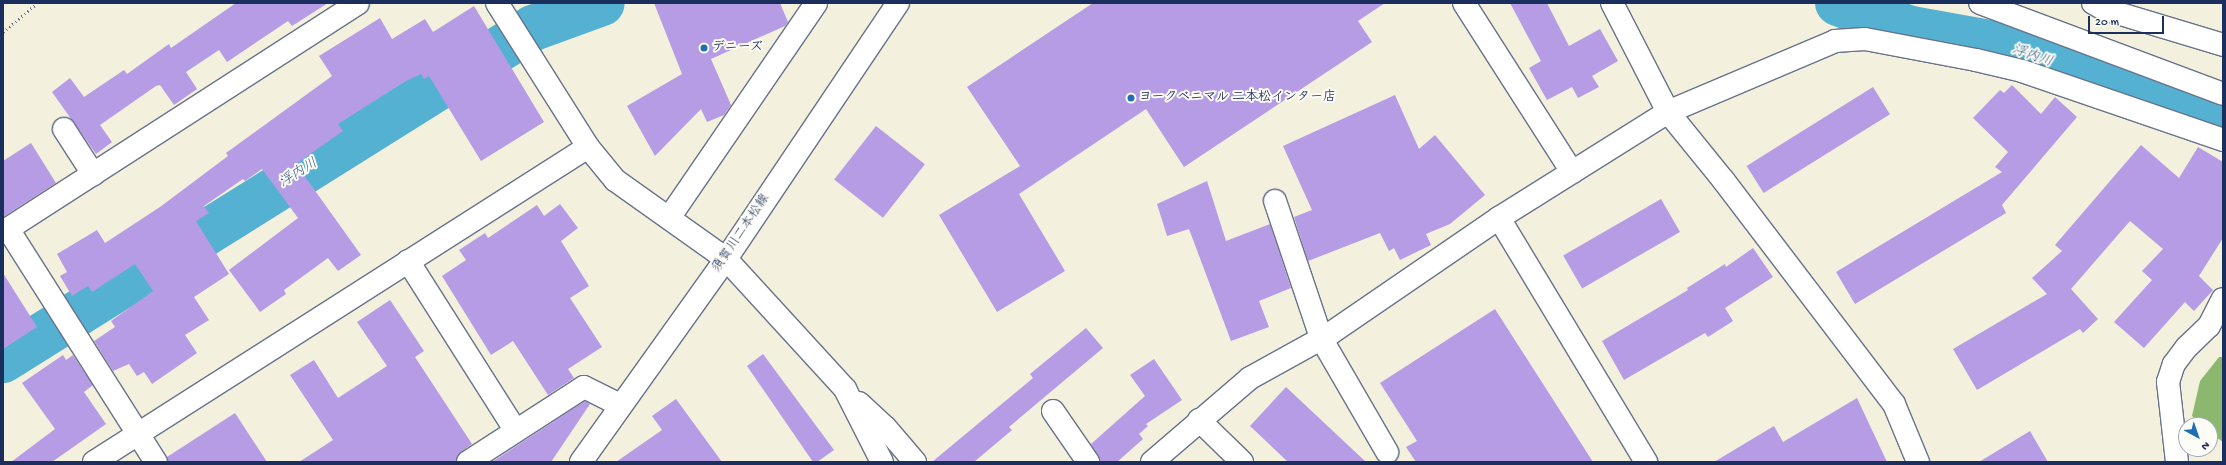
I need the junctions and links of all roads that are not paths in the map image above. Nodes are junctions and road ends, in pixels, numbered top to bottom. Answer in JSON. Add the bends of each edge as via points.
{"nodes":[{"id":1,"x":358,"y":3,"type":"edge"},
{"id":2,"x":497,"y":3,"type":"edge"},
{"id":3,"x":816,"y":3,"type":"edge"},
{"id":4,"x":898,"y":3,"type":"edge"},
{"id":5,"x":1464,"y":3,"type":"edge"},
{"id":6,"x":1612,"y":3,"type":"edge"},
{"id":7,"x":1980,"y":3,"type":"edge"},
{"id":8,"x":2093,"y":3,"type":"edge"},
{"id":9,"x":2223,"y":45,"type":"edge"},
{"id":10,"x":2193,"y":81,"type":"junction"},
{"id":11,"x":2223,"y":82,"type":"edge"},
{"id":12,"x":2223,"y":94,"type":"edge"},
{"id":13,"x":1668,"y":112,"type":"junction"},
{"id":14,"x":64,"y":129,"type":"dead end"},
{"id":15,"x":2223,"y":140,"type":"edge"},
{"id":16,"x":588,"y":147,"type":"junction"},
{"id":17,"x":1572,"y":172,"type":"junction"},
{"id":18,"x":93,"y":174,"type":"junction"},
{"id":19,"x":1275,"y":201,"type":"dead end"},
{"id":20,"x":669,"y":218,"type":"junction"},
{"id":21,"x":1498,"y":218,"type":"junction"},
{"id":22,"x":6,"y":230,"type":"edge"},
{"id":23,"x":726,"y":259,"type":"junction"},
{"id":24,"x":408,"y":261,"type":"junction"},
{"id":25,"x":2223,"y":299,"type":"edge"},
{"id":26,"x":1321,"y":338,"type":"junction"},
{"id":27,"x":845,"y":389,"type":"junction"},
{"id":28,"x":620,"y":404,"type":"junction"},
{"id":29,"x":1053,"y":411,"type":"dead end"},
{"id":30,"x":1199,"y":420,"type":"junction"},
{"id":31,"x":516,"y":432,"type":"junction"},
{"id":32,"x":138,"y":433,"type":"junction"},
{"id":33,"x":1387,"y":452,"type":"dead end"},
{"id":34,"x":94,"y":462,"type":"edge"},
{"id":35,"x":156,"y":462,"type":"edge"},
{"id":36,"x":468,"y":462,"type":"edge"},
{"id":37,"x":581,"y":462,"type":"edge"},
{"id":38,"x":882,"y":462,"type":"edge"},
{"id":39,"x":915,"y":462,"type":"edge"},
{"id":40,"x":1088,"y":462,"type":"edge"},
{"id":41,"x":1152,"y":462,"type":"edge"},
{"id":42,"x":1242,"y":462,"type":"edge"},
{"id":43,"x":1646,"y":462,"type":"edge"},
{"id":44,"x":1918,"y":462,"type":"edge"},
{"id":45,"x":2177,"y":462,"type":"edge"}],
"edges":[{"from":1,"to":18,"type":"main road"},
{"from":2,"to":16,"type":"main road"},
{"from":3,"to":20,"type":"main road"},
{"from":4,"to":23,"type":"main road","name":"須賀川二本松線"},
{"from":5,"to":17,"type":"main road"},
{"from":6,"to":13,"type":"main road"},
{"from":7,"to":10,"type":"main road"},
{"from":8,"to":9,"type":"main road","via":[[2104,9]]},
{"from":10,"to":11,"type":"main road"},
{"from":10,"to":12,"type":"main road"},
{"from":13,"to":15,"type":"main road","via":[[1835,41],[1865,39],[2022,71]]},
{"from":13,"to":17,"type":"main road"},
{"from":13,"to":44,"type":"main road","via":[[1894,404]]},
{"from":14,"to":18,"type":"main road"},
{"from":16,"to":20,"type":"main road","via":[[615,180]]},
{"from":16,"to":24,"type":"main road"},
{"from":17,"to":21,"type":"main road"},
{"from":18,"to":22,"type":"main road"},
{"from":19,"to":26,"type":"main road"},
{"from":20,"to":23,"type":"main road"},
{"from":21,"to":26,"type":"main road"},
{"from":21,"to":43,"type":"main road"},
{"from":22,"to":32,"type":"main road","via":[[79,336]]},
{"from":23,"to":27,"type":"main road"},
{"from":23,"to":28,"type":"main road","name":"須賀川二本松線"},
{"from":24,"to":31,"type":"main road"},
{"from":24,"to":32,"type":"main road"},
{"from":25,"to":45,"type":"main road","via":[[2208,326],[2174,364],[2168,382]]},
{"from":26,"to":30,"type":"main road","via":[[1250,378]]},
{"from":26,"to":33,"type":"main road"},
{"from":27,"to":38,"type":"main road"},
{"from":27,"to":39,"type":"main road","via":[[886,427]]},
{"from":28,"to":31,"type":"main road","via":[[584,388]]},
{"from":28,"to":37,"type":"main road","name":"須賀川二本松線"},
{"from":29,"to":40,"type":"main road"},
{"from":30,"to":41,"type":"main road"},
{"from":30,"to":42,"type":"main road"},
{"from":31,"to":36,"type":"main road"},
{"from":32,"to":34,"type":"main road"},
{"from":32,"to":35,"type":"main road"}]}
